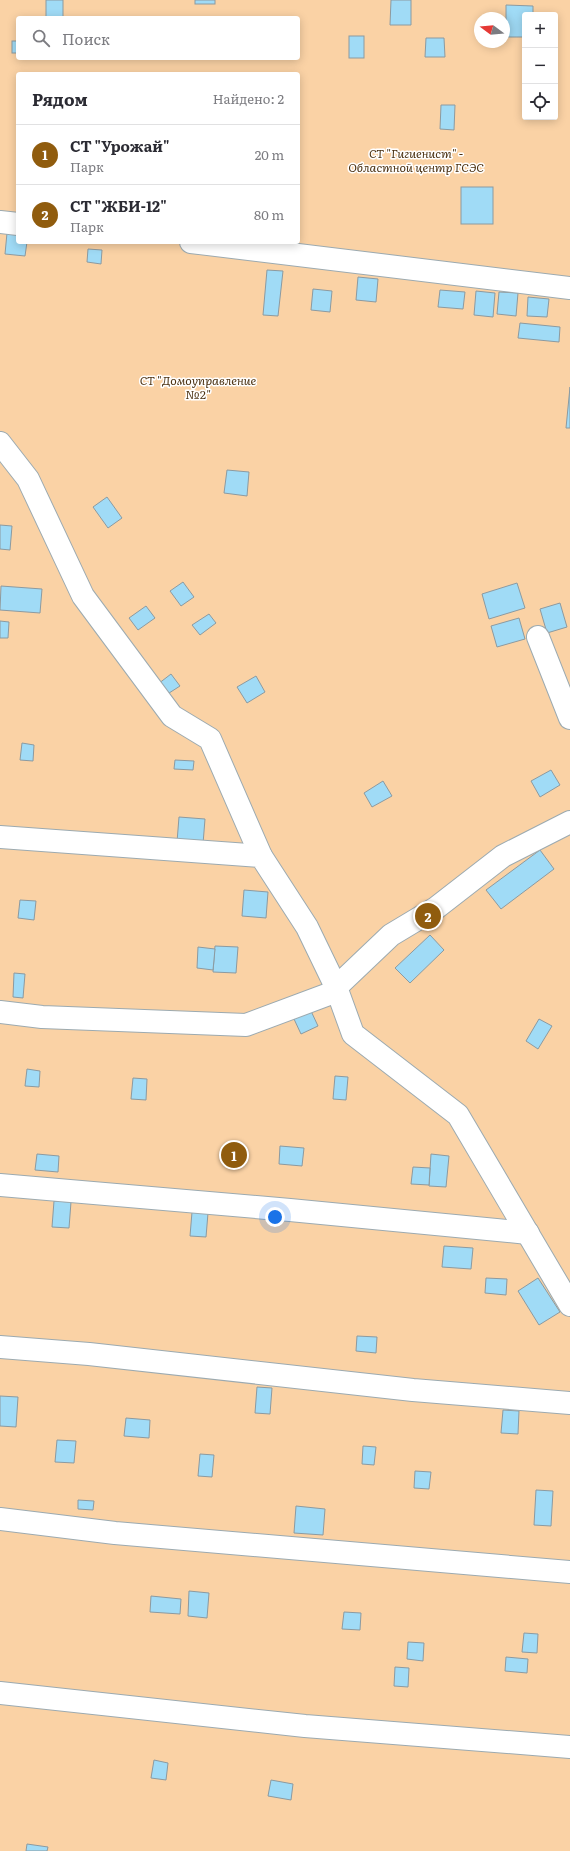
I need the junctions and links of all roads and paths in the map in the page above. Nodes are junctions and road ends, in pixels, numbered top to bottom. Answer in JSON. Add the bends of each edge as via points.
{"nodes":[{"id":1,"x":0,"y":222,"type":"edge"},
{"id":2,"x":16,"y":224,"type":"edge"},
{"id":3,"x":207,"y":244,"type":"edge"},
{"id":4,"x":570,"y":288,"type":"edge"},
{"id":5,"x":0,"y":443,"type":"edge"},
{"id":6,"x":538,"y":637,"type":"dead end"},
{"id":7,"x":570,"y":718,"type":"edge"},
{"id":8,"x":570,"y":822,"type":"edge"},
{"id":9,"x":0,"y":837,"type":"edge"},
{"id":10,"x":261,"y":856,"type":"junction"},
{"id":11,"x":336,"y":987,"type":"junction"},
{"id":12,"x":0,"y":1012,"type":"edge"},
{"id":13,"x":0,"y":1185,"type":"edge"},
{"id":14,"x":528,"y":1233,"type":"junction"},
{"id":15,"x":570,"y":1305,"type":"edge"},
{"id":16,"x":0,"y":1347,"type":"edge"},
{"id":17,"x":570,"y":1403,"type":"edge"},
{"id":18,"x":0,"y":1519,"type":"edge"},
{"id":19,"x":570,"y":1572,"type":"edge"},
{"id":20,"x":0,"y":1693,"type":"edge"},
{"id":21,"x":570,"y":1747,"type":"edge"}],
"edges":[{"from":1,"to":2,"type":"street"},
{"from":3,"to":4,"type":"street"},
{"from":5,"to":10,"type":"street","via":[[28,479],[84,596],[172,716],[210,739]]},
{"from":6,"to":7,"type":"street"},
{"from":8,"to":11,"type":"street","via":[[503,856],[436,908],[391,935]]},
{"from":9,"to":10,"type":"street"},
{"from":10,"to":11,"type":"street","via":[[306,927]]},
{"from":11,"to":12,"type":"street","via":[[329,994],[246,1025],[42,1017]]},
{"from":11,"to":14,"type":"street","via":[[353,1034],[458,1115]]},
{"from":13,"to":14,"type":"street"},
{"from":14,"to":15,"type":"street"},
{"from":16,"to":17,"type":"street","via":[[89,1354],[413,1390]]},
{"from":18,"to":19,"type":"street","via":[[115,1533]]},
{"from":20,"to":21,"type":"street","via":[[305,1726]]}]}
